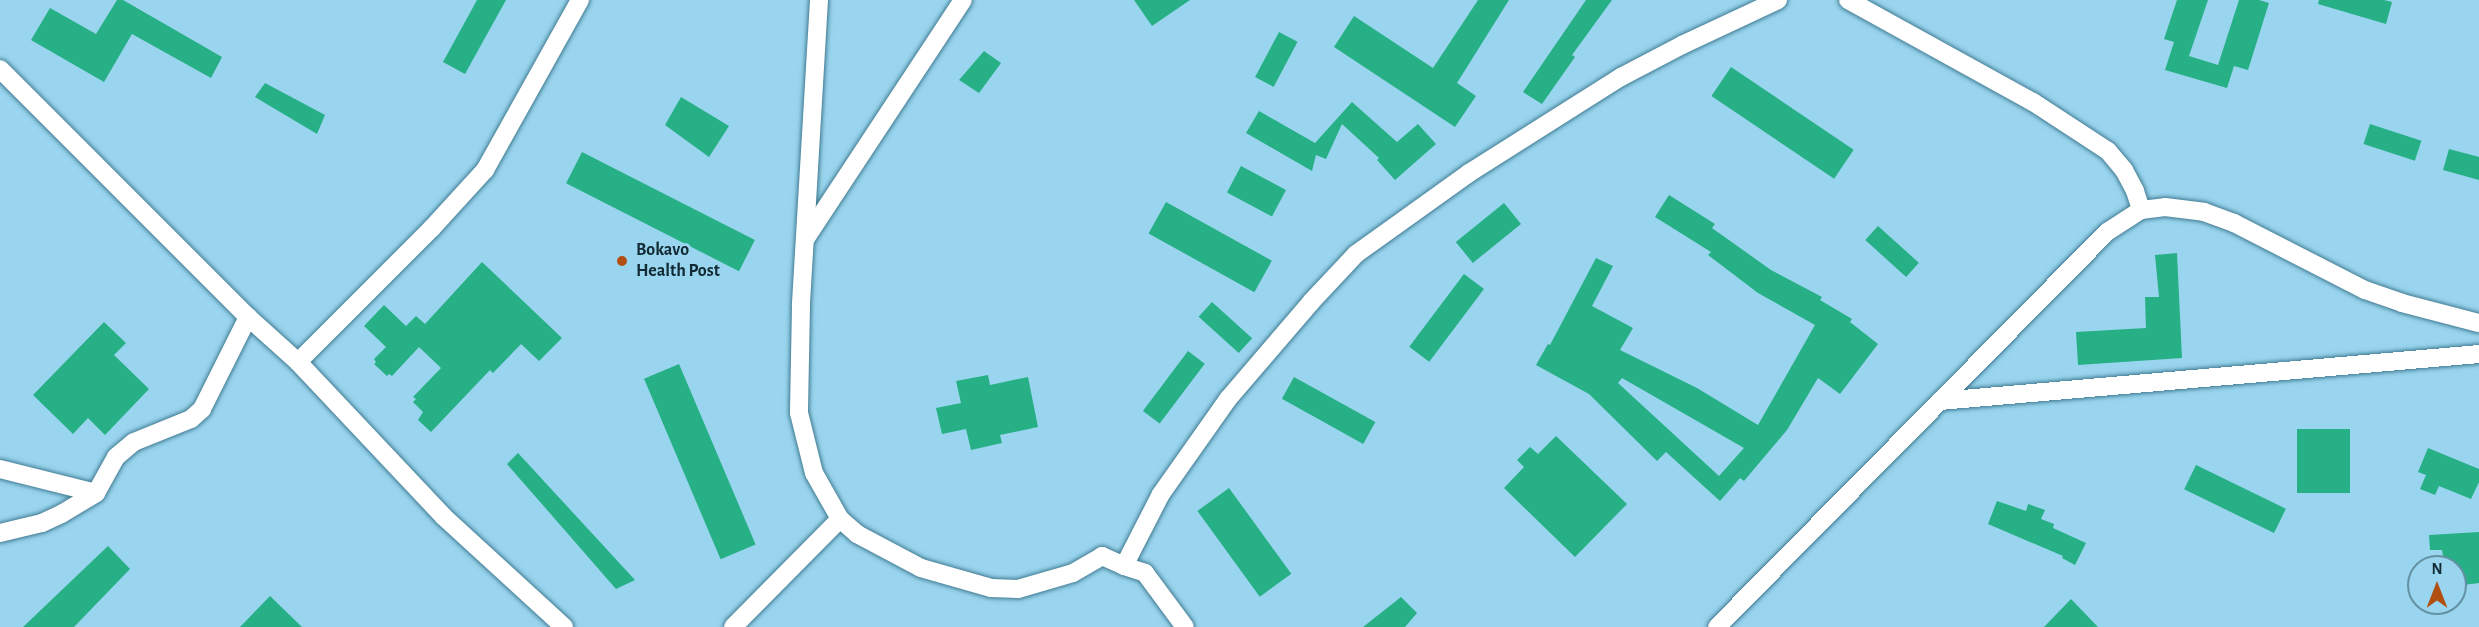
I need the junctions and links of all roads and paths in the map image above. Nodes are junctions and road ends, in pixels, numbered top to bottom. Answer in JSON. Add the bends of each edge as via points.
{"nodes":[{"id":1,"x":580,"y":0,"type":"edge"},
{"id":2,"x":819,"y":0,"type":"edge"},
{"id":3,"x":963,"y":0,"type":"edge"},
{"id":4,"x":1778,"y":0,"type":"edge"},
{"id":5,"x":1848,"y":0,"type":"edge"},
{"id":6,"x":0,"y":69,"type":"edge"},
{"id":7,"x":2140,"y":210,"type":"junction"},
{"id":8,"x":805,"y":240,"type":"junction"},
{"id":9,"x":249,"y":317,"type":"junction"},
{"id":10,"x":2479,"y":323,"type":"edge"},
{"id":11,"x":2479,"y":354,"type":"edge"},
{"id":12,"x":298,"y":362,"type":"junction"},
{"id":13,"x":1940,"y":401,"type":"junction"},
{"id":14,"x":0,"y":469,"type":"edge"},
{"id":15,"x":96,"y":493,"type":"junction"},
{"id":16,"x":840,"y":519,"type":"junction"},
{"id":17,"x":0,"y":533,"type":"edge"},
{"id":18,"x":1124,"y":567,"type":"junction"},
{"id":19,"x":564,"y":627,"type":"edge"},
{"id":20,"x":734,"y":627,"type":"edge"},
{"id":21,"x":1185,"y":627,"type":"edge"},
{"id":22,"x":1717,"y":627,"type":"edge"}],
"edges":[{"from":1,"to":12,"type":"street","via":[[485,170]]},
{"from":2,"to":8,"type":"street"},
{"from":3,"to":8,"type":"street"},
{"from":4,"to":18,"type":"street","via":[[1621,77],[1469,173],[1356,254],[1228,399],[1161,494]]},
{"from":5,"to":7,"type":"street","via":[[2033,102],[2108,151],[2136,191]]},
{"from":6,"to":9,"type":"street"},
{"from":7,"to":10,"type":"street","via":[[2165,207],[2204,212],[2234,223],[2365,290]]},
{"from":7,"to":13,"type":"street","via":[[2107,232]]},
{"from":8,"to":16,"type":"street","via":[[799,413],[814,472]]},
{"from":9,"to":12,"type":"street"},
{"from":9,"to":15,"type":"street","via":[[202,409],[191,420],[134,442],[116,457]]},
{"from":11,"to":13,"type":"street"},
{"from":12,"to":19,"type":"street","via":[[444,517]]},
{"from":13,"to":22,"type":"street"},
{"from":14,"to":15,"type":"street"},
{"from":15,"to":17,"type":"street","via":[[42,523]]},
{"from":16,"to":18,"type":"street","via":[[857,534],[921,568],[991,588],[1018,589],[1041,584],[1073,573],[1102,556]]},
{"from":16,"to":20,"type":"street"},
{"from":18,"to":21,"type":"street","via":[[1145,573]]}]}
